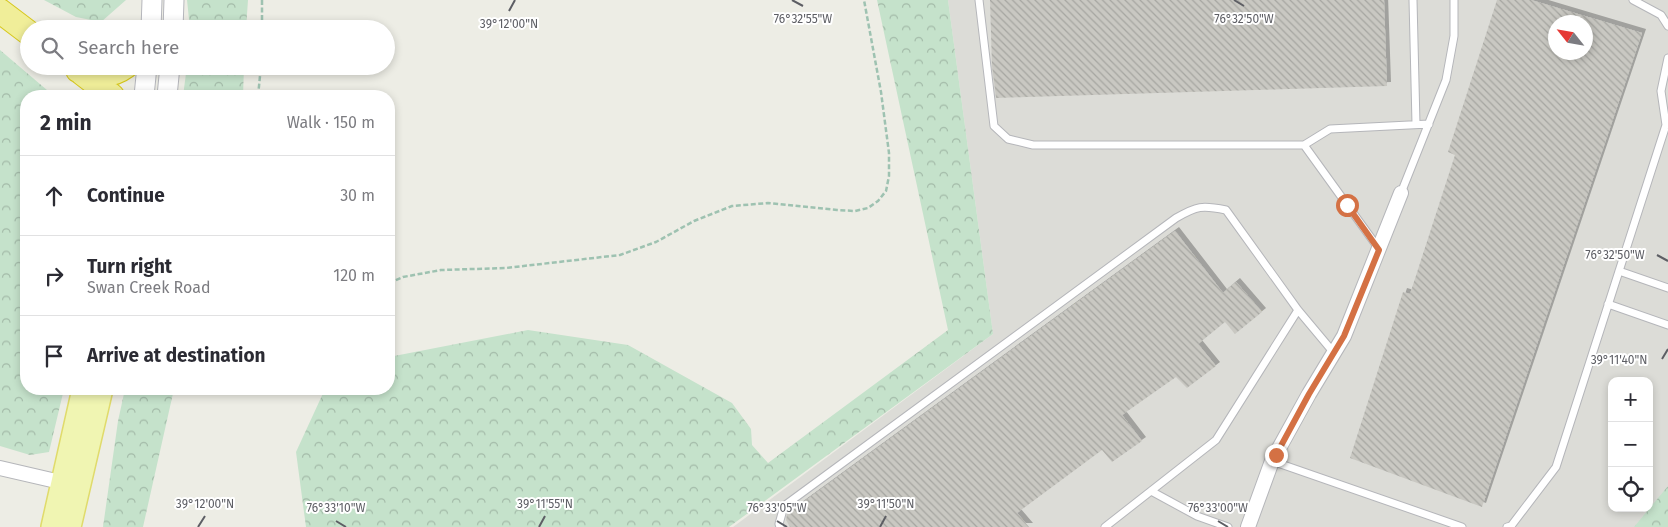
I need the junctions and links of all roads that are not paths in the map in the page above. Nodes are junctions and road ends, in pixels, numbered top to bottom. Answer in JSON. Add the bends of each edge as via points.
{"nodes":[{"id":1,"x":152,"y":0,"type":"edge"},
{"id":2,"x":174,"y":0,"type":"edge"},
{"id":3,"x":979,"y":0,"type":"edge"},
{"id":4,"x":1412,"y":0,"type":"edge"},
{"id":5,"x":1454,"y":0,"type":"edge"},
{"id":6,"x":1633,"y":0,"type":"edge"},
{"id":7,"x":0,"y":11,"type":"edge"},
{"id":8,"x":151,"y":20,"type":"edge"},
{"id":9,"x":173,"y":20,"type":"edge"},
{"id":10,"x":20,"y":26,"type":"edge"},
{"id":11,"x":1668,"y":26,"type":"edge"},
{"id":12,"x":1668,"y":58,"type":"edge"},
{"id":13,"x":84,"y":75,"type":"edge"},
{"id":14,"x":147,"y":75,"type":"edge"},
{"id":15,"x":169,"y":75,"type":"edge"},
{"id":16,"x":104,"y":90,"type":"edge"},
{"id":17,"x":145,"y":90,"type":"edge"},
{"id":18,"x":168,"y":90,"type":"edge"},
{"id":19,"x":1416,"y":124,"type":"junction"},
{"id":20,"x":1429,"y":124,"type":"junction"},
{"id":21,"x":1667,"y":124,"type":"edge"},
{"id":22,"x":1304,"y":145,"type":"junction"},
{"id":23,"x":1401,"y":193,"type":"joint"},
{"id":24,"x":1379,"y":250,"type":"junction"},
{"id":25,"x":1619,"y":271,"type":"junction"},
{"id":26,"x":1668,"y":288,"type":"edge"},
{"id":27,"x":1608,"y":304,"type":"junction"},
{"id":28,"x":1298,"y":310,"type":"junction"},
{"id":29,"x":1668,"y":325,"type":"edge"},
{"id":30,"x":1334,"y":353,"type":"junction"},
{"id":31,"x":82,"y":395,"type":"edge"},
{"id":32,"x":100,"y":395,"type":"edge"},
{"id":33,"x":1272,"y":461,"type":"junction"},
{"id":34,"x":0,"y":468,"type":"edge"},
{"id":35,"x":71,"y":484,"type":"junction"},
{"id":36,"x":1151,"y":490,"type":"junction"},
{"id":37,"x":52,"y":527,"type":"edge"},
{"id":38,"x":70,"y":527,"type":"edge"},
{"id":39,"x":780,"y":527,"type":"edge"},
{"id":40,"x":1105,"y":527,"type":"edge"},
{"id":41,"x":1228,"y":527,"type":"edge"},
{"id":42,"x":1248,"y":527,"type":"edge"},
{"id":43,"x":1462,"y":527,"type":"edge"},
{"id":44,"x":1507,"y":527,"type":"edge"}],
"edges":[{"from":1,"to":8,"type":"street"},
{"from":2,"to":9,"type":"street"},
{"from":3,"to":22,"type":"lane","via":[[994,126],[1008,140],[1033,145]]},
{"from":4,"to":19,"type":"lane"},
{"from":5,"to":20,"type":"lane","via":[[1454,36],[1446,80]]},
{"from":6,"to":11,"type":"lane","via":[[1661,15]]},
{"from":7,"to":10,"type":"highway"},
{"from":12,"to":21,"type":"lane","via":[[1660,91]]},
{"from":13,"to":16,"type":"highway"},
{"from":14,"to":17,"type":"street"},
{"from":15,"to":18,"type":"street"},
{"from":19,"to":20,"type":"lane"},
{"from":19,"to":22,"type":"lane","via":[[1330,129]]},
{"from":20,"to":23,"type":"lane"},
{"from":21,"to":25,"type":"lane"},
{"from":22,"to":24,"type":"lane"},
{"from":23,"to":24,"type":"street"},
{"from":24,"to":30,"type":"street"},
{"from":25,"to":26,"type":"lane"},
{"from":25,"to":27,"type":"lane"},
{"from":27,"to":29,"type":"lane"},
{"from":27,"to":44,"type":"lane","via":[[1556,467]]},
{"from":28,"to":30,"type":"lane"},
{"from":28,"to":36,"type":"lane","via":[[1216,440]]},
{"from":28,"to":39,"type":"lane","via":[[1226,210],[1195,207],[784,506]]},
{"from":30,"to":33,"type":"street"},
{"from":31,"to":35,"type":"main road"},
{"from":32,"to":35,"type":"main road"},
{"from":33,"to":42,"type":"street"},
{"from":33,"to":43,"type":"lane"},
{"from":34,"to":35,"type":"street"},
{"from":35,"to":37,"type":"main road"},
{"from":35,"to":38,"type":"main road"},
{"from":36,"to":40,"type":"lane"},
{"from":36,"to":41,"type":"lane","via":[[1196,516]]}]}
